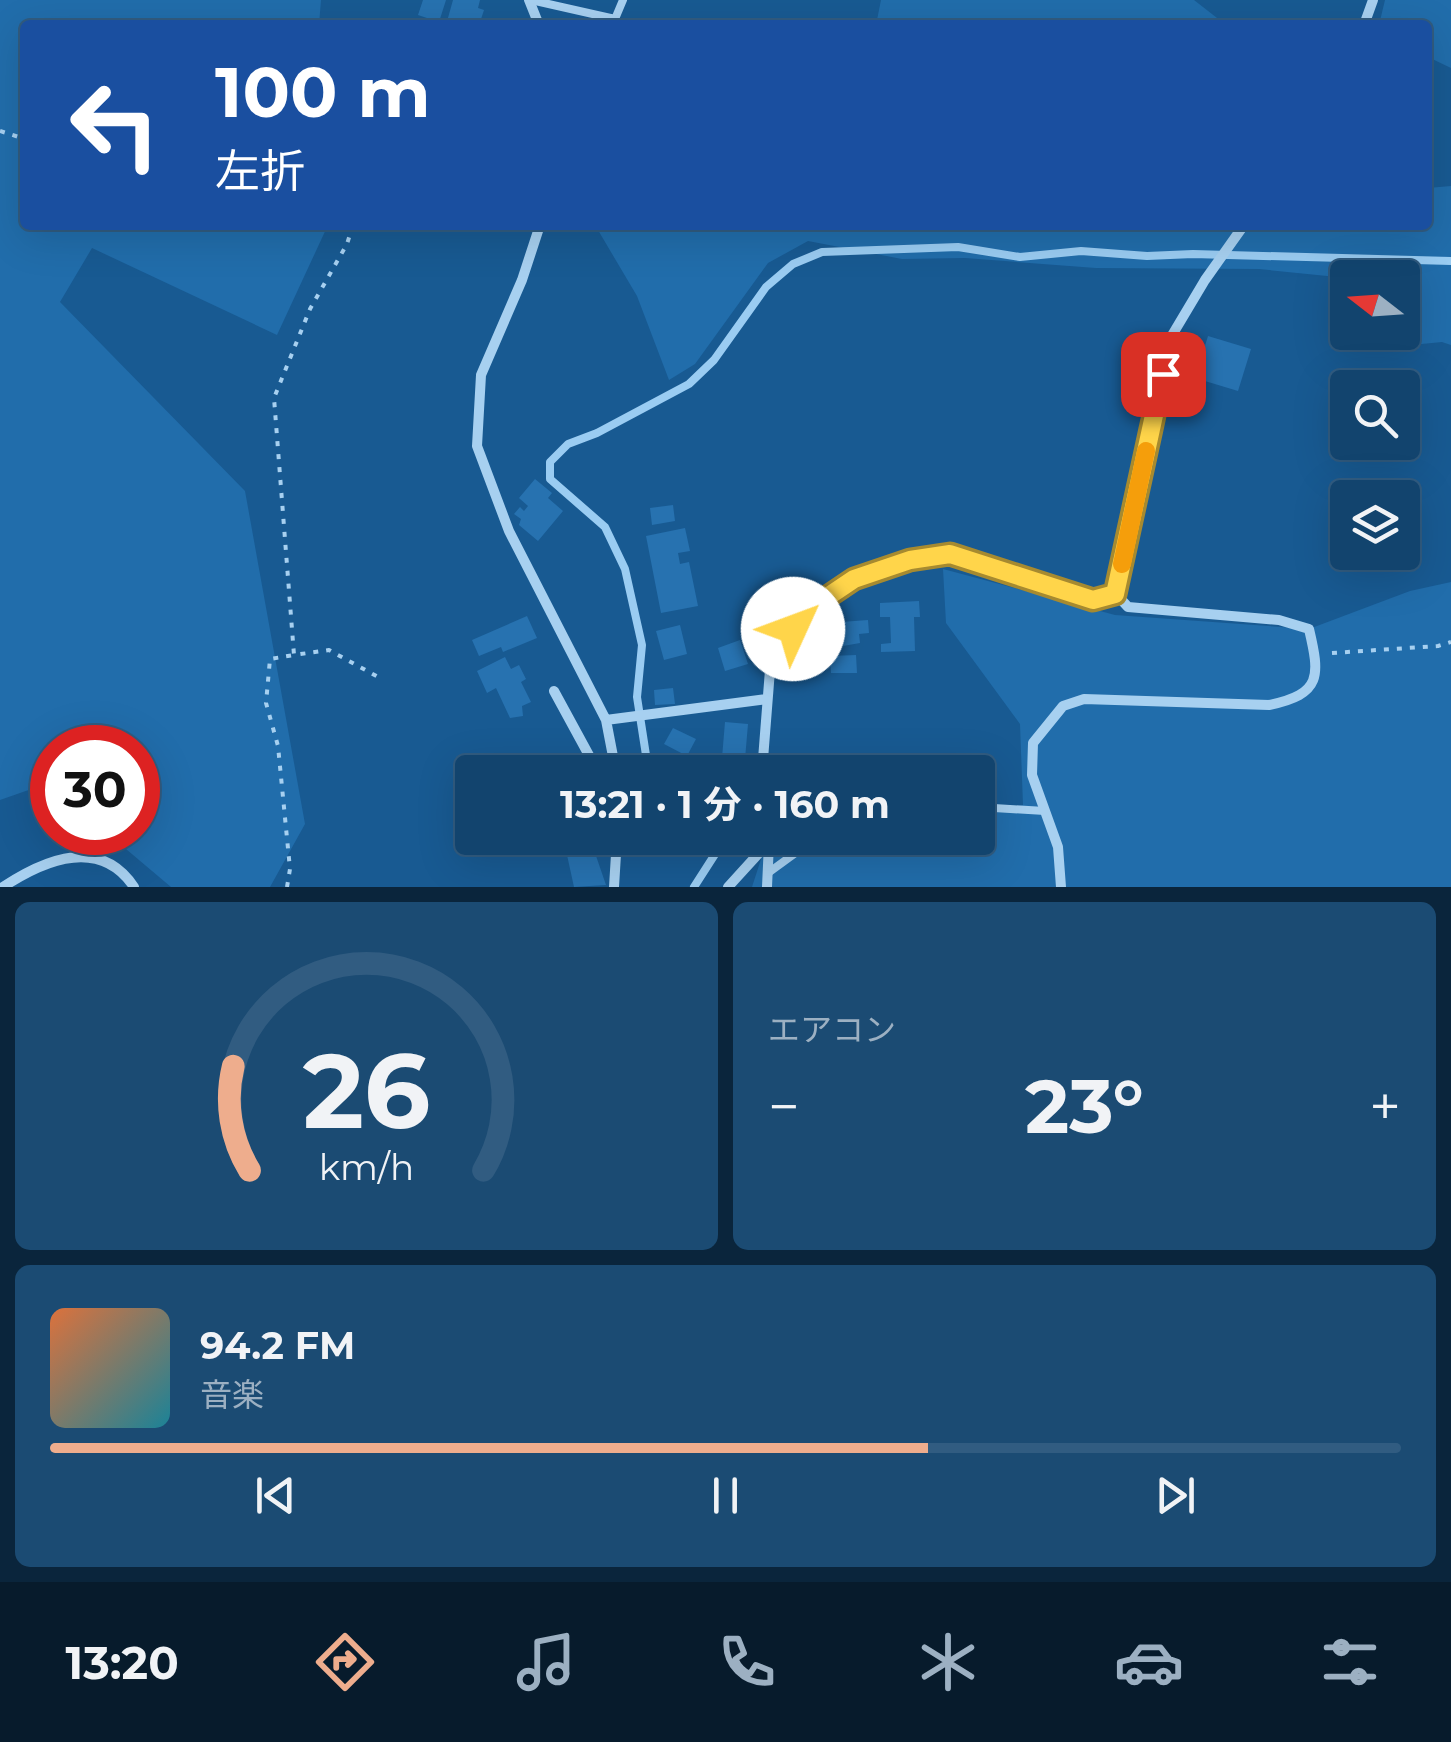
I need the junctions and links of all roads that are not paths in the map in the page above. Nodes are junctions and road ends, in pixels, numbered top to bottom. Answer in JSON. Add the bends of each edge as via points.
{"nodes":[{"id":1,"x":530,"y":0,"type":"edge"},
{"id":2,"x":623,"y":0,"type":"edge"},
{"id":3,"x":538,"y":230,"type":"edge"},
{"id":4,"x":1240,"y":230,"type":"edge"},
{"id":5,"x":1115,"y":594,"type":"junction"},
{"id":6,"x":554,"y":691,"type":"dead end"},
{"id":7,"x":767,"y":698,"type":"junction"},
{"id":8,"x":606,"y":720,"type":"junction"},
{"id":9,"x":588,"y":755,"type":"edge"},
{"id":10,"x":613,"y":755,"type":"edge"},
{"id":11,"x":763,"y":755,"type":"edge"},
{"id":12,"x":995,"y":808,"type":"edge"},
{"id":13,"x":1045,"y":811,"type":"junction"},
{"id":14,"x":615,"y":855,"type":"edge"},
{"id":15,"x":756,"y":855,"type":"edge"},
{"id":16,"x":769,"y":855,"type":"edge"},
{"id":17,"x":793,"y":855,"type":"edge"},
{"id":18,"x":768,"y":873,"type":"junction"},
{"id":19,"x":2,"y":887,"type":"edge"},
{"id":20,"x":134,"y":887,"type":"edge"},
{"id":21,"x":614,"y":887,"type":"edge"},
{"id":22,"x":728,"y":887,"type":"edge"},
{"id":23,"x":767,"y":887,"type":"edge"},
{"id":24,"x":1061,"y":887,"type":"edge"}],
"edges":[{"from":1,"to":2,"type":"lane","via":[[615,20]]},
{"from":3,"to":8,"type":"street","via":[[480,375],[478,446],[510,530]]},
{"from":4,"to":5,"type":"street","via":[[1171,337]]},
{"from":5,"to":7,"type":"street","via":[[1093,600],[950,554],[910,560],[854,579],[808,610],[778,648]]},
{"from":5,"to":13,"type":"street","via":[[1128,607],[1279,620],[1309,629],[1315,682],[1296,700],[1269,705],[1084,699],[1063,706],[1033,743],[1032,775]]},
{"from":6,"to":9,"type":"street"},
{"from":7,"to":8,"type":"street"},
{"from":7,"to":11,"type":"street"},
{"from":8,"to":10,"type":"street"},
{"from":12,"to":13,"type":"lane"},
{"from":13,"to":24,"type":"street","via":[[1058,847]]},
{"from":14,"to":21,"type":"street"},
{"from":15,"to":22,"type":"street"},
{"from":16,"to":18,"type":"street"},
{"from":17,"to":18,"type":"lane"},
{"from":18,"to":23,"type":"street"},
{"from":19,"to":20,"type":"street","via":[[65,857],[95,858],[124,872]]}]}
